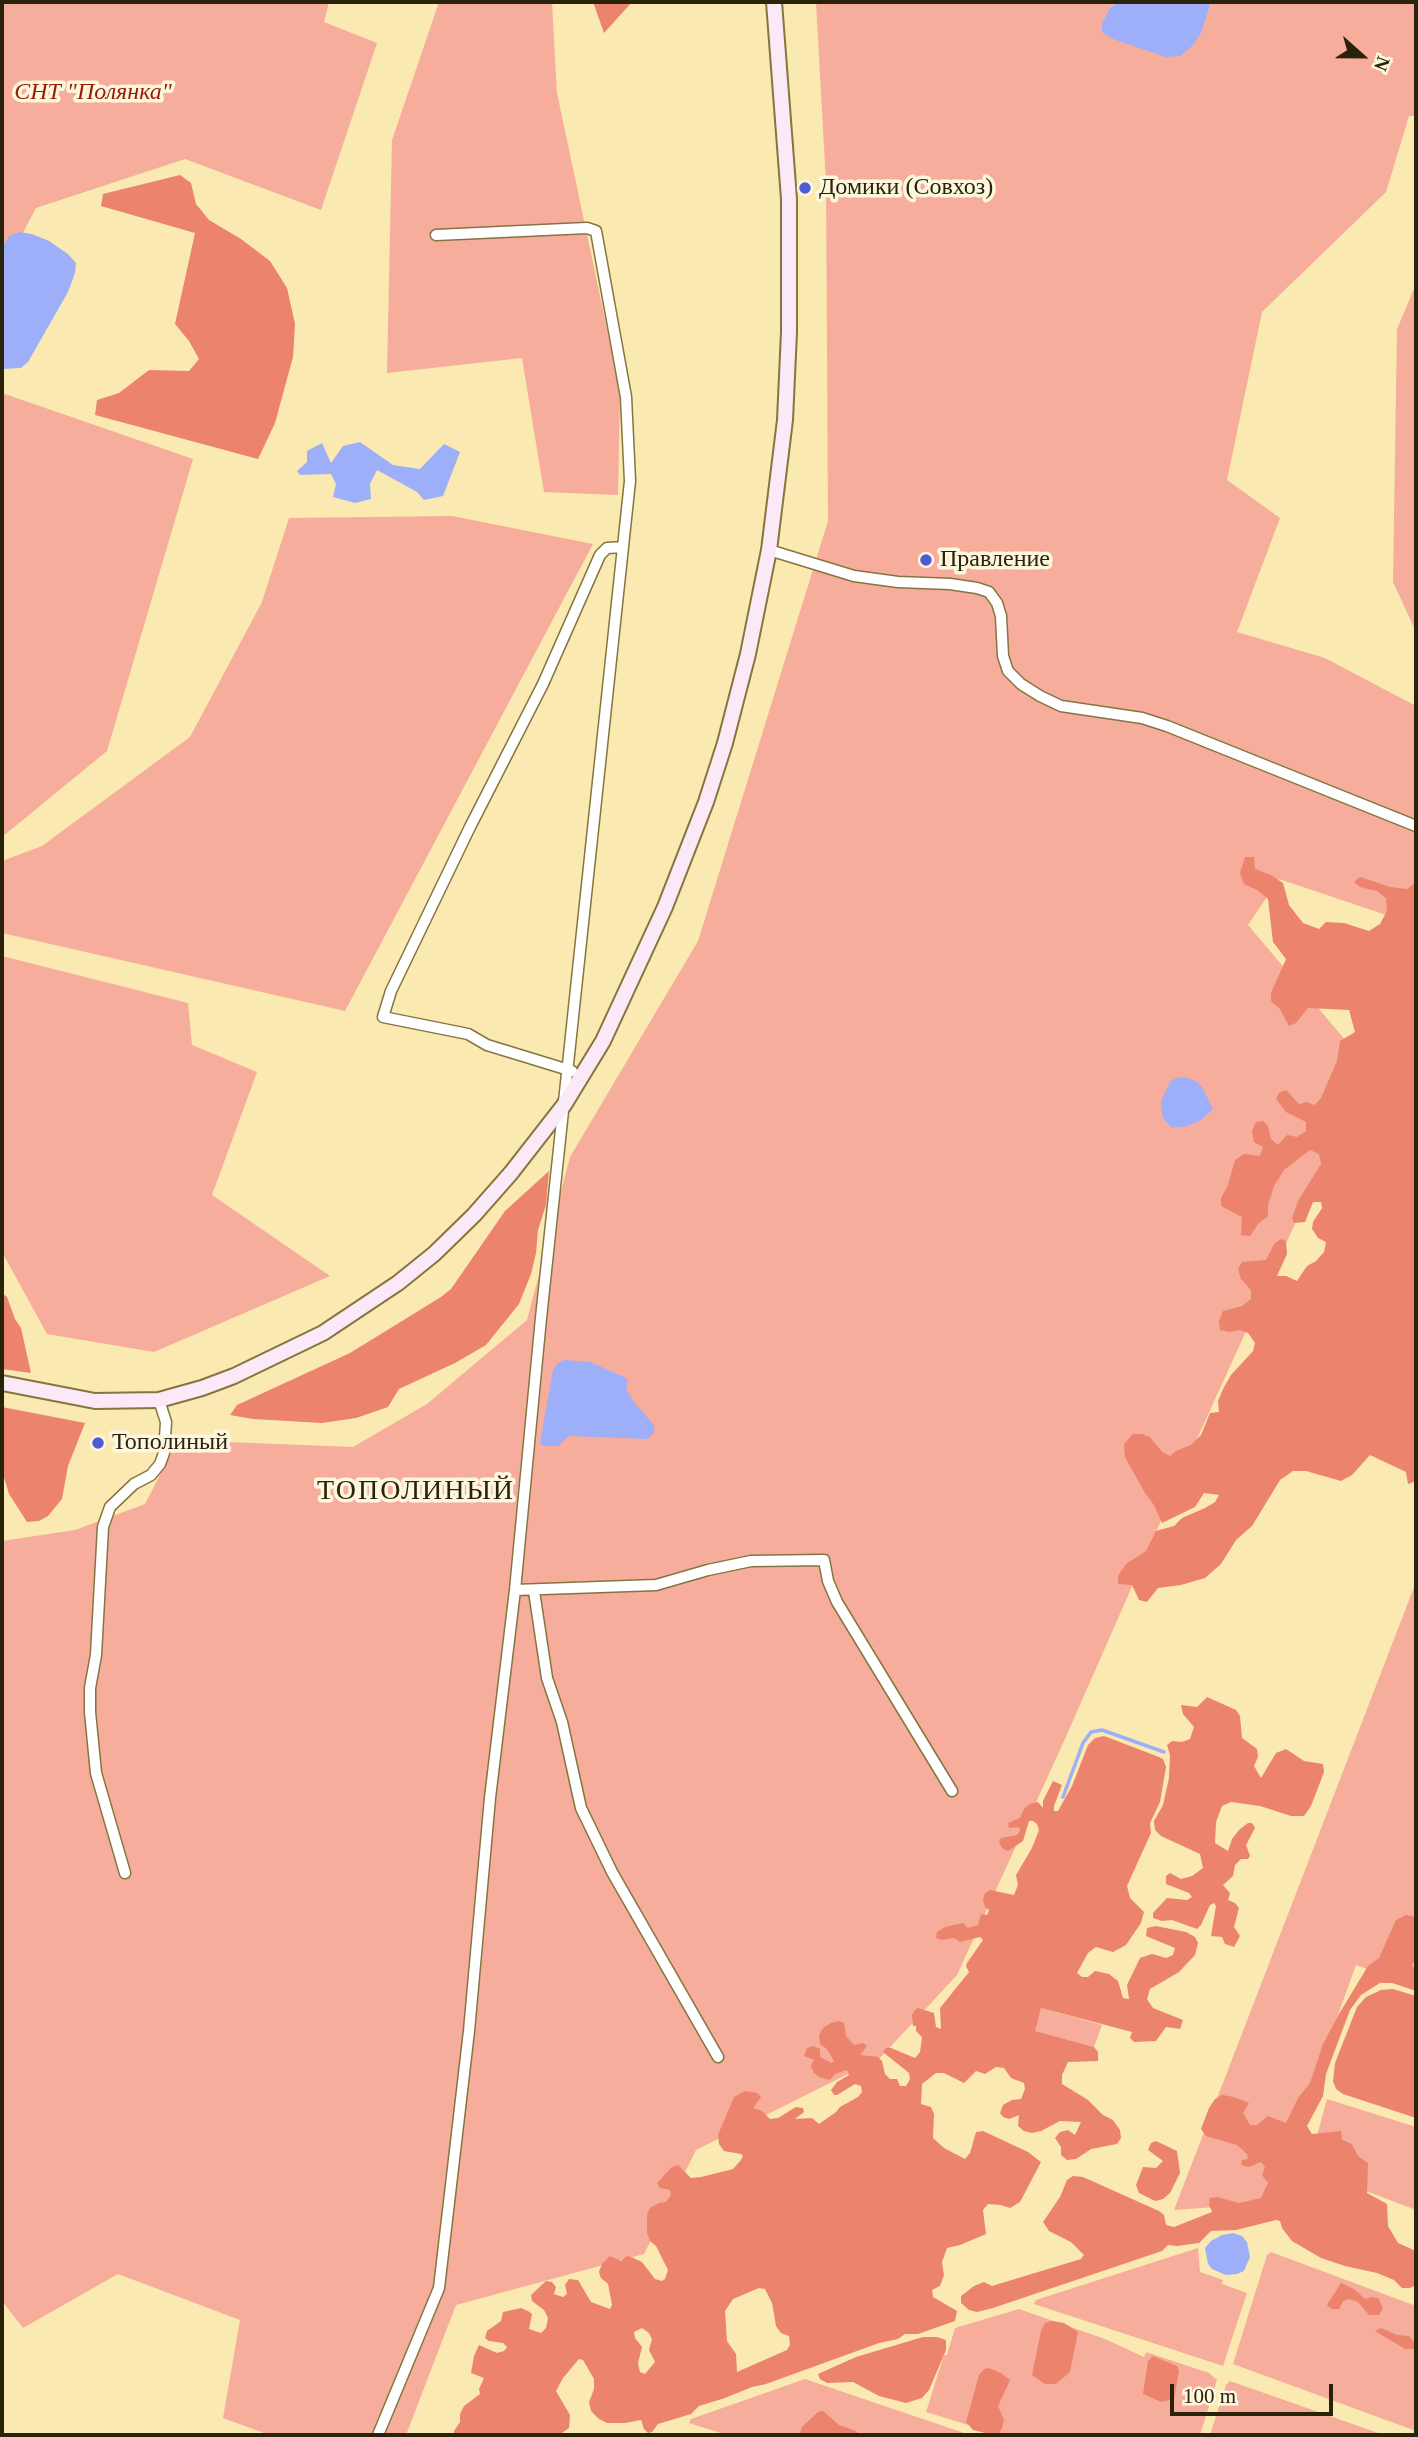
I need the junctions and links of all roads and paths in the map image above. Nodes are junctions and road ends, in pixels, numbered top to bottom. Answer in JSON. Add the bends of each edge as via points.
{"nodes":[{"id":1,"x":774,"y":2,"type":"edge"},
{"id":2,"x":436,"y":234,"type":"dead end"},
{"id":3,"x":623,"y":547,"type":"junction"},
{"id":4,"x":769,"y":550,"type":"junction"},
{"id":5,"x":1416,"y":826,"type":"edge"},
{"id":6,"x":568,"y":1070,"type":"junction"},
{"id":7,"x":583,"y":1076,"type":"junction"},
{"id":8,"x":564,"y":1105,"type":"junction"},
{"id":9,"x":2,"y":1383,"type":"edge"},
{"id":10,"x":159,"y":1400,"type":"junction"},
{"id":11,"x":515,"y":1590,"type":"junction"},
{"id":12,"x":534,"y":1591,"type":"junction"},
{"id":13,"x":953,"y":1791,"type":"dead end"},
{"id":14,"x":125,"y":1873,"type":"dead end"},
{"id":15,"x":718,"y":2057,"type":"dead end"},
{"id":16,"x":378,"y":2435,"type":"edge"}],
"edges":[{"from":1,"to":4,"type":"street","via":[[789,199],[789,318],[785,420]]},
{"from":2,"to":3,"type":"street","via":[[596,231],[629,432],[630,481]]},
{"from":3,"to":6,"type":"street"},
{"from":3,"to":6,"type":"street","via":[[607,548],[600,555],[543,684],[391,991],[383,1017],[468,1034],[504,1051]]},
{"from":4,"to":5,"type":"street","via":[[854,576],[989,592],[1001,616],[1008,671],[1040,696],[1061,706],[1167,726]]},
{"from":4,"to":7,"type":"street","via":[[748,654],[706,802],[665,907]]},
{"from":6,"to":7,"type":"street"},
{"from":6,"to":8,"type":"street"},
{"from":7,"to":8,"type":"street"},
{"from":8,"to":10,"type":"street","via":[[474,1214],[398,1283],[279,1356],[202,1388]]},
{"from":8,"to":11,"type":"street"},
{"from":9,"to":10,"type":"street","via":[[95,1401]]},
{"from":10,"to":14,"type":"street","via":[[166,1422],[160,1464],[110,1507],[103,1527],[90,1688],[96,1773]]},
{"from":11,"to":12,"type":"street"},
{"from":11,"to":16,"type":"street","via":[[439,2288]]},
{"from":12,"to":13,"type":"street","via":[[656,1585],[751,1562],[824,1560],[837,1602]]},
{"from":12,"to":15,"type":"street","via":[[547,1678],[581,1808],[612,1872]]}]}
